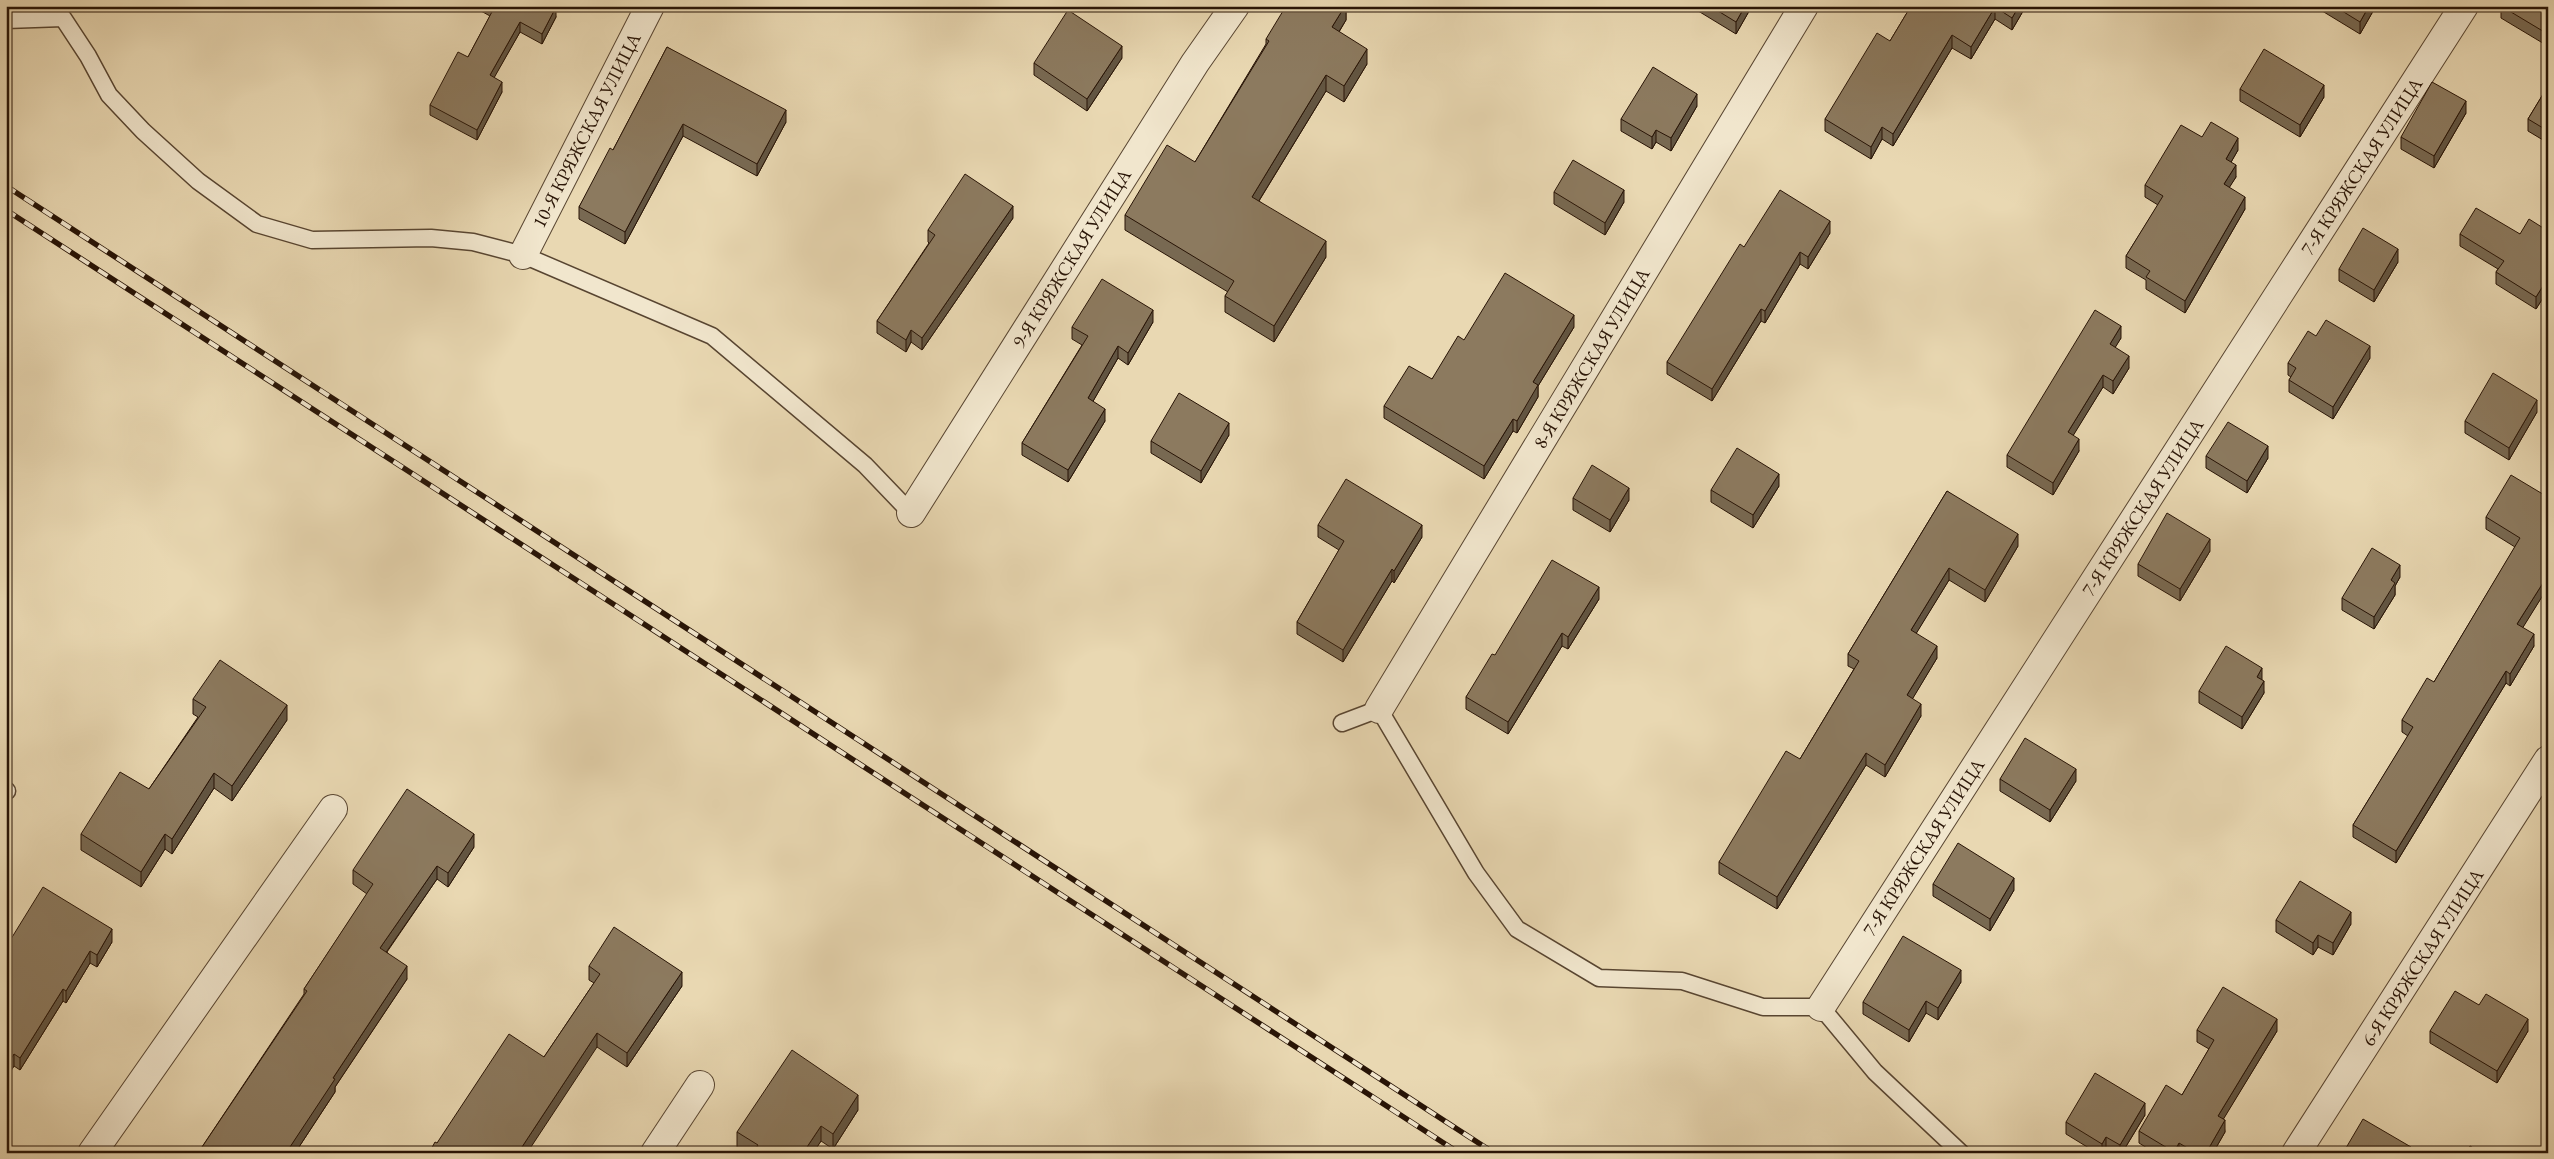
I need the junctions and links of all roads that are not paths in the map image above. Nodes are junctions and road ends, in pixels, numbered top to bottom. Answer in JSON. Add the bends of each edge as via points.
{"nodes":[{"id":1,"x":650,"y":6,"type":"edge"},
{"id":2,"x":1235,"y":6,"type":"edge"},
{"id":3,"x":1804,"y":6,"type":"edge"},
{"id":4,"x":2464,"y":6,"type":"edge"},
{"id":5,"x":6,"y":20,"type":"edge"},
{"id":6,"x":522,"y":255,"type":"junction"},
{"id":7,"x":911,"y":513,"type":"joint"},
{"id":8,"x":1379,"y":709,"type":"junction"},
{"id":9,"x":1342,"y":723,"type":"dead end"},
{"id":10,"x":2548,"y":760,"type":"edge"},
{"id":11,"x":333,"y":809,"type":"dead end"},
{"id":12,"x":1821,"y":1007,"type":"junction"},
{"id":13,"x":700,"y":1085,"type":"dead end"},
{"id":14,"x":92,"y":1153,"type":"edge"},
{"id":15,"x":655,"y":1153,"type":"edge"},
{"id":16,"x":1962,"y":1153,"type":"edge"},
{"id":17,"x":2296,"y":1153,"type":"edge"}],
"edges":[{"from":1,"to":6,"type":"street","name":"10-Я КРЯЖСКАЯ УЛИЦА"},
{"from":2,"to":7,"type":"street","name":"9-Я КРЯЖСКАЯ УЛИЦА","via":[[1195,63]]},
{"from":3,"to":8,"type":"street","name":"8-Я КРЯЖСКАЯ УЛИЦА"},
{"from":4,"to":12,"type":"street","name":"7-Я КРЯЖСКАЯ УЛИЦА"},
{"from":5,"to":6,"type":"lane","via":[[63,18],[109,95],[198,181],[257,224],[312,240],[431,238],[473,242]]},
{"from":6,"to":7,"type":"lane","via":[[712,336],[866,465]]},
{"from":8,"to":9,"type":"lane"},
{"from":8,"to":12,"type":"lane","via":[[1476,873],[1517,928],[1599,978],[1682,981],[1763,1007]]},
{"from":10,"to":17,"type":"street","name":"6-Я КРЯЖСКАЯ УЛИЦА"},
{"from":11,"to":14,"type":"street"},
{"from":12,"to":16,"type":"lane","via":[[1876,1072]]},
{"from":13,"to":15,"type":"street"}]}
